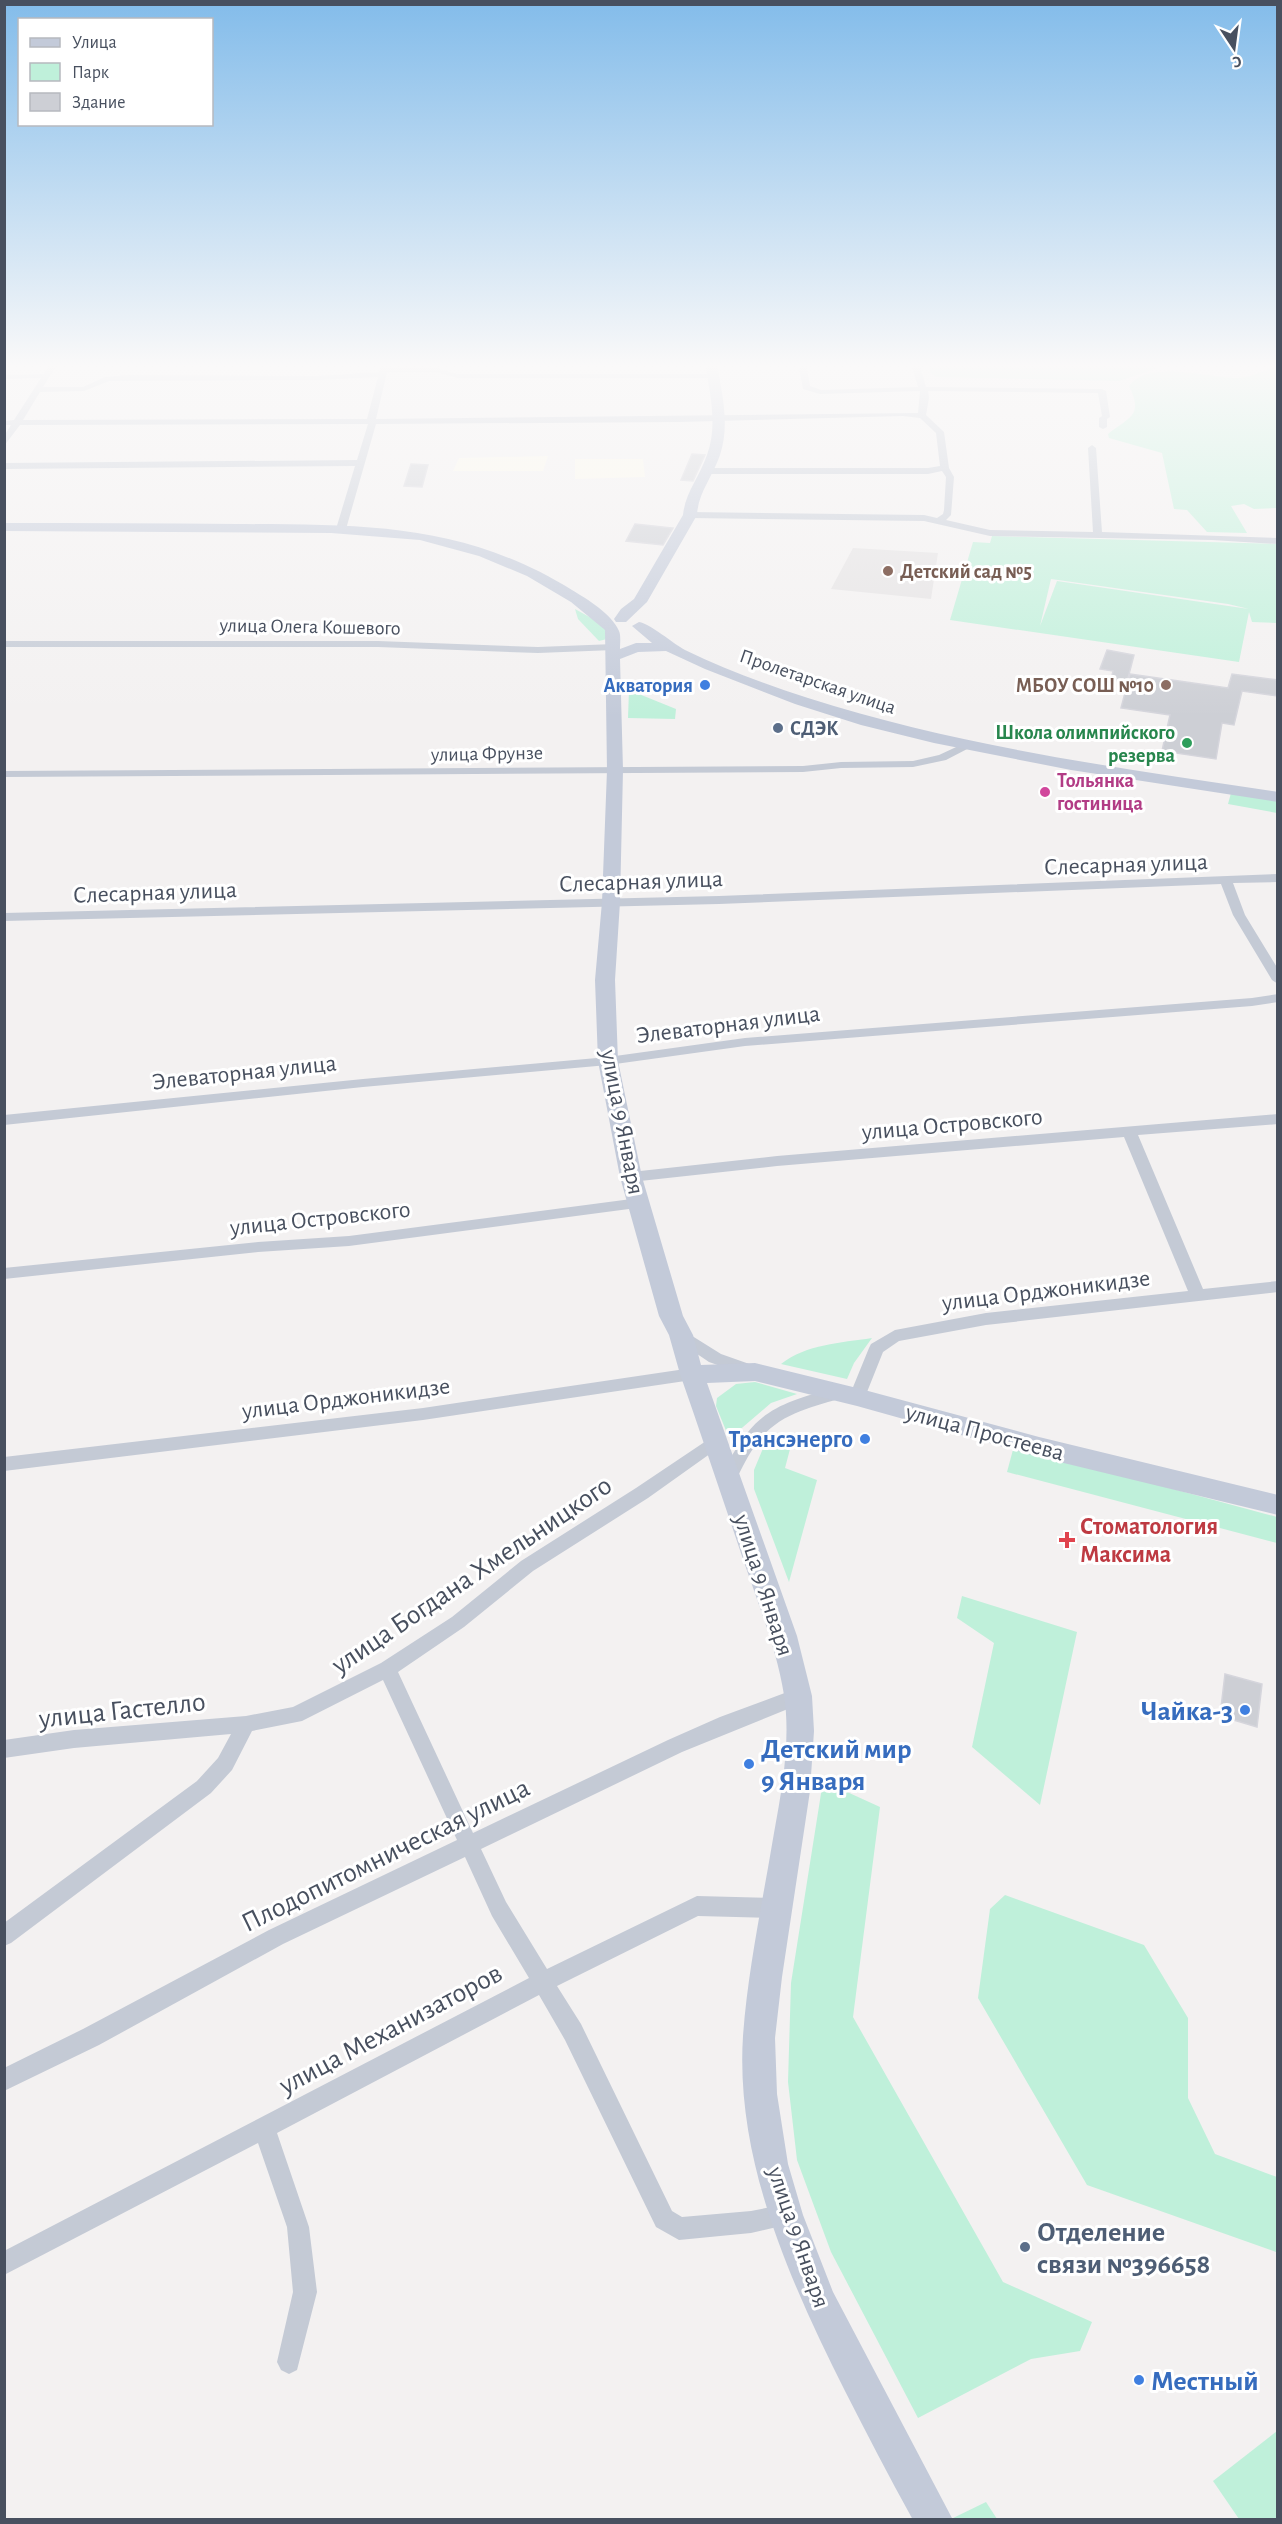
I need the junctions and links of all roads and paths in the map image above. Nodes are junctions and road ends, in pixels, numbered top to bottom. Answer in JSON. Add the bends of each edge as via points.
{"nodes":[{"id":1,"x":354,"y":481,"type":"edge"},
{"id":2,"x":702,"y":481,"type":"edge"},
{"id":3,"x":950,"y":481,"type":"edge"},
{"id":4,"x":1094,"y":481,"type":"edge"},
{"id":5,"x":690,"y":515,"type":"junction"},
{"id":6,"x":940,"y":520,"type":"junction"},
{"id":7,"x":4,"y":527,"type":"edge"},
{"id":8,"x":341,"y":530,"type":"junction"},
{"id":9,"x":1098,"y":535,"type":"junction"},
{"id":10,"x":1278,"y":541,"type":"edge"},
{"id":11,"x":625,"y":626,"type":"junction"},
{"id":12,"x":4,"y":644,"type":"edge"},
{"id":13,"x":672,"y":650,"type":"junction"},
{"id":14,"x":615,"y":655,"type":"junction"},
{"id":15,"x":967,"y":745,"type":"junction"},
{"id":16,"x":615,"y":770,"type":"junction"},
{"id":17,"x":4,"y":774,"type":"edge"},
{"id":18,"x":1278,"y":796,"type":"edge"},
{"id":19,"x":1278,"y":878,"type":"edge"},
{"id":20,"x":1226,"y":881,"type":"junction"},
{"id":21,"x":611,"y":902,"type":"junction"},
{"id":22,"x":4,"y":917,"type":"edge"},
{"id":23,"x":1278,"y":980,"type":"edge"},
{"id":24,"x":1278,"y":998,"type":"edge"},
{"id":25,"x":608,"y":1061,"type":"junction"},
{"id":26,"x":1278,"y":1119,"type":"edge"},
{"id":27,"x":4,"y":1120,"type":"edge"},
{"id":28,"x":1129,"y":1131,"type":"junction"},
{"id":29,"x":631,"y":1177,"type":"junction"},
{"id":30,"x":639,"y":1203,"type":"junction"},
{"id":31,"x":4,"y":1274,"type":"edge"},
{"id":32,"x":1278,"y":1286,"type":"edge"},
{"id":33,"x":1197,"y":1294,"type":"junction"},
{"id":34,"x":681,"y":1335,"type":"junction"},
{"id":35,"x":755,"y":1372,"type":"junction"},
{"id":36,"x":692,"y":1374,"type":"junction"},
{"id":37,"x":848,"y":1395,"type":"junction"},
{"id":38,"x":715,"y":1441,"type":"junction"},
{"id":39,"x":4,"y":1464,"type":"edge"},
{"id":40,"x":728,"y":1478,"type":"junction"},
{"id":41,"x":1278,"y":1505,"type":"edge"},
{"id":42,"x":387,"y":1669,"type":"junction"},
{"id":43,"x":798,"y":1696,"type":"junction"},
{"id":44,"x":246,"y":1724,"type":"junction"},
{"id":45,"x":4,"y":1749,"type":"edge"},
{"id":46,"x":470,"y":1843,"type":"junction"},
{"id":47,"x":777,"y":1908,"type":"junction"},
{"id":48,"x":4,"y":1936,"type":"edge"},
{"id":49,"x":543,"y":1982,"type":"junction"},
{"id":50,"x":4,"y":2080,"type":"edge"},
{"id":51,"x":264,"y":2127,"type":"junction"},
{"id":52,"x":786,"y":2215,"type":"junction"},
{"id":53,"x":4,"y":2264,"type":"edge"},
{"id":54,"x":289,"y":2362,"type":"dead end"},
{"id":55,"x":934,"y":2520,"type":"edge"}],
"edges":[{"from":1,"to":8,"type":"street"},
{"from":2,"to":5,"type":"main road","via":[[691,503]]},
{"from":3,"to":6,"type":"street","via":[[948,510]]},
{"from":4,"to":9,"type":"street"},
{"from":5,"to":6,"type":"street"},
{"from":5,"to":11,"type":"main road"},
{"from":6,"to":9,"type":"street","via":[[990,533]]},
{"from":7,"to":8,"type":"main road"},
{"from":8,"to":11,"type":"main road","via":[[408,534],[468,547],[513,566]]},
{"from":9,"to":10,"type":"street"},
{"from":11,"to":13,"type":"main road","name":"Пролетарская улица"},
{"from":11,"to":14,"type":"main road"},
{"from":12,"to":14,"type":"street","name":"улица Олега Кошевого","via":[[378,644]]},
{"from":13,"to":14,"type":"main road","via":[[636,648]]},
{"from":13,"to":15,"type":"main road","name":"Пролетарская улица","via":[[820,709],[888,729]]},
{"from":14,"to":16,"type":"main road","name":"улица 9 Января"},
{"from":15,"to":16,"type":"street","name":"улица Фрунзе","via":[[942,758],[913,764],[718,771]]},
{"from":15,"to":18,"type":"main road","name":"Пролетарская улица"},
{"from":16,"to":17,"type":"street","name":"улица Фрунзе"},
{"from":16,"to":21,"type":"main road","name":"улица 9 Января"},
{"from":19,"to":20,"type":"street","name":"Слесарная улица"},
{"from":20,"to":21,"type":"street","name":"Слесарная улица"},
{"from":20,"to":23,"type":"street","via":[[1239,915]]},
{"from":21,"to":22,"type":"street","name":"Слесарная улица"},
{"from":21,"to":25,"type":"main road","name":"улица 9 Января","via":[[605,980]]},
{"from":24,"to":25,"type":"street","name":"Элеваторная улица","via":[[745,1042]]},
{"from":25,"to":27,"type":"street","name":"Элеваторная улица"},
{"from":25,"to":29,"type":"main road","name":"улица 9 Января"},
{"from":26,"to":28,"type":"street","name":"улица Островского"},
{"from":28,"to":29,"type":"street","name":"улица Островского"},
{"from":28,"to":33,"type":"street"},
{"from":29,"to":30,"type":"main road","name":"улица 9 Января"},
{"from":30,"to":31,"type":"street","name":"улица Островского","via":[[349,1240]]},
{"from":30,"to":34,"type":"main road","name":"улица 9 Января","via":[[671,1316]]},
{"from":32,"to":33,"type":"street","name":"улица Орджоникидзе"},
{"from":33,"to":37,"type":"street","name":"улица Орджоникидзе","via":[[986,1319],[895,1336],[877,1348]]},
{"from":34,"to":35,"type":"street","via":[[715,1358]]},
{"from":34,"to":36,"type":"main road","name":"улица 9 Января"},
{"from":35,"to":36,"type":"main road","name":"улица Простеева"},
{"from":35,"to":37,"type":"main road","name":"улица Простеева"},
{"from":36,"to":38,"type":"main road","name":"улица 9 Января"},
{"from":36,"to":39,"type":"street","name":"улица Орджоникидзе","via":[[423,1414]]},
{"from":37,"to":40,"type":"street","via":[[796,1405],[774,1416],[755,1433]]},
{"from":37,"to":41,"type":"main road","name":"улица Простеева","via":[[1039,1447]]},
{"from":38,"to":40,"type":"main road","name":"улица 9 Января"},
{"from":38,"to":42,"type":"street","name":"улица Богдана Хмельницкого","via":[[527,1566],[458,1622]]},
{"from":40,"to":43,"type":"main road","name":"улица 9 Января","via":[[783,1636]]},
{"from":42,"to":44,"type":"street","name":"улица Богдана Хмельницкого","via":[[295,1715]]},
{"from":42,"to":46,"type":"street"},
{"from":43,"to":46,"type":"street","name":"Плодопитомническая улица","via":[[675,1746]]},
{"from":43,"to":47,"type":"main road","name":"улица 9 Января","via":[[800,1731],[795,1791]]},
{"from":44,"to":45,"type":"street","name":"улица Гастелло"},
{"from":44,"to":48,"type":"street","via":[[225,1764],[204,1786]]},
{"from":46,"to":49,"type":"street","via":[[499,1909]]},
{"from":46,"to":50,"type":"street","name":"Плодопитомническая улица","via":[[276,1937]]},
{"from":47,"to":49,"type":"street","name":"улица Механизаторов","via":[[697,1906]]},
{"from":47,"to":52,"type":"main road","name":"улица 9 Января","via":[[759,2038],[761,2094]]},
{"from":49,"to":51,"type":"street","name":"улица Механизаторов"},
{"from":49,"to":52,"type":"street","name":"улица Механизаторов","via":[[573,2032],[664,2219],[679,2229]]},
{"from":51,"to":53,"type":"street","name":"улица Механизаторов"},
{"from":51,"to":54,"type":"street","name":"улица Механизаторов","via":[[297,2227],[305,2292]]},
{"from":52,"to":55,"type":"main road","name":"улица 9 Января","via":[[819,2302]]}]}
